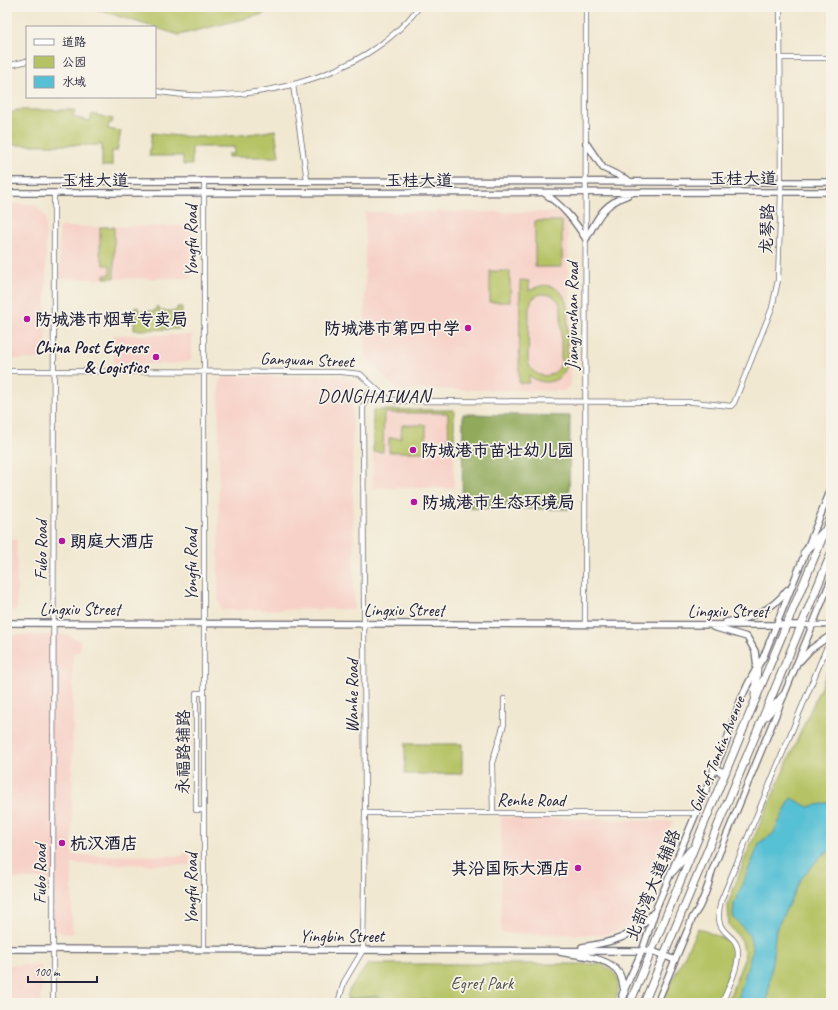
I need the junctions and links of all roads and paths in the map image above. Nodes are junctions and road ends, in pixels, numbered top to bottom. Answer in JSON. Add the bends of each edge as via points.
{"nodes":[{"id":1,"x":419,"y":7,"type":"edge"},
{"id":2,"x":586,"y":7,"type":"edge"},
{"id":3,"x":780,"y":7,"type":"edge"},
{"id":4,"x":780,"y":58,"type":"junction"},
{"id":5,"x":831,"y":58,"type":"edge"},
{"id":6,"x":26,"y":61,"type":"edge"},
{"id":7,"x":7,"y":66,"type":"edge"},
{"id":8,"x":293,"y":85,"type":"junction"},
{"id":9,"x":156,"y":91,"type":"edge"},
{"id":10,"x":586,"y":143,"type":"junction"},
{"id":11,"x":204,"y":180,"type":"junction"},
{"id":12,"x":307,"y":180,"type":"junction"},
{"id":13,"x":7,"y":181,"type":"edge"},
{"id":14,"x":586,"y":182,"type":"junction"},
{"id":15,"x":632,"y":182,"type":"junction"},
{"id":16,"x":781,"y":182,"type":"junction"},
{"id":17,"x":831,"y":182,"type":"edge"},
{"id":18,"x":781,"y":192,"type":"junction"},
{"id":19,"x":831,"y":192,"type":"edge"},
{"id":20,"x":7,"y":193,"type":"edge"},
{"id":21,"x":544,"y":193,"type":"junction"},
{"id":22,"x":586,"y":193,"type":"junction"},
{"id":23,"x":632,"y":193,"type":"junction"},
{"id":24,"x":54,"y":194,"type":"junction"},
{"id":25,"x":204,"y":194,"type":"junction"},
{"id":26,"x":586,"y":239,"type":"junction"},
{"id":27,"x":7,"y":371,"type":"edge"},
{"id":28,"x":55,"y":371,"type":"junction"},
{"id":29,"x":204,"y":371,"type":"junction"},
{"id":30,"x":375,"y":388,"type":"junction"},
{"id":31,"x":585,"y":401,"type":"junction"},
{"id":32,"x":693,"y":402,"type":"joint"},
{"id":33,"x":831,"y":489,"type":"edge"},
{"id":34,"x":831,"y":517,"type":"edge"},
{"id":35,"x":827,"y":527,"type":"junction"},
{"id":36,"x":804,"y":554,"type":"junction"},
{"id":37,"x":831,"y":554,"type":"edge"},
{"id":38,"x":831,"y":580,"type":"edge"},
{"id":39,"x":791,"y":584,"type":"junction"},
{"id":40,"x":7,"y":623,"type":"edge"},
{"id":41,"x":53,"y":623,"type":"junction"},
{"id":42,"x":204,"y":624,"type":"junction"},
{"id":43,"x":364,"y":624,"type":"junction"},
{"id":44,"x":585,"y":624,"type":"junction"},
{"id":45,"x":704,"y":625,"type":"junction"},
{"id":46,"x":776,"y":625,"type":"junction"},
{"id":47,"x":786,"y":625,"type":"junction"},
{"id":48,"x":802,"y":625,"type":"junction"},
{"id":49,"x":813,"y":625,"type":"junction"},
{"id":50,"x":831,"y":625,"type":"edge"},
{"id":51,"x":831,"y":635,"type":"edge"},
{"id":52,"x":831,"y":646,"type":"edge"},
{"id":53,"x":757,"y":667,"type":"junction"},
{"id":54,"x":793,"y":672,"type":"junction"},
{"id":55,"x":204,"y":693,"type":"junction"},
{"id":56,"x":782,"y":696,"type":"junction"},
{"id":57,"x":504,"y":699,"type":"dead end"},
{"id":58,"x":755,"y":702,"type":"junction"},
{"id":59,"x":761,"y":722,"type":"junction"},
{"id":60,"x":714,"y":769,"type":"junction"},
{"id":61,"x":725,"y":773,"type":"junction"},
{"id":62,"x":204,"y":810,"type":"junction"},
{"id":63,"x":365,"y":813,"type":"junction"},
{"id":64,"x":492,"y":813,"type":"junction"},
{"id":65,"x":696,"y":813,"type":"junction"},
{"id":66,"x":696,"y":845,"type":"junction"},
{"id":67,"x":672,"y":872,"type":"junction"},
{"id":68,"x":657,"y":906,"type":"junction"},
{"id":69,"x":7,"y":949,"type":"edge"},
{"id":70,"x":53,"y":950,"type":"junction"},
{"id":71,"x":204,"y":950,"type":"junction"},
{"id":72,"x":363,"y":950,"type":"junction"},
{"id":73,"x":544,"y":950,"type":"junction"},
{"id":74,"x":565,"y":950,"type":"junction"},
{"id":75,"x":642,"y":951,"type":"junction"},
{"id":76,"x":652,"y":951,"type":"junction"},
{"id":77,"x":664,"y":956,"type":"junction"},
{"id":78,"x":675,"y":960,"type":"junction"},
{"id":79,"x":624,"y":992,"type":"junction"},
{"id":80,"x":53,"y":1003,"type":"edge"},
{"id":81,"x":338,"y":1003,"type":"edge"},
{"id":82,"x":619,"y":1003,"type":"edge"},
{"id":83,"x":622,"y":1003,"type":"edge"},
{"id":84,"x":630,"y":1003,"type":"edge"},
{"id":85,"x":644,"y":1003,"type":"edge"},
{"id":86,"x":657,"y":1003,"type":"edge"},
{"id":87,"x":722,"y":1003,"type":"edge"}],
"edges":[{"from":1,"to":8,"type":"street","via":[[391,36],[370,50],[327,73]]},
{"from":2,"to":10,"type":"street","name":"Jiangjunshan Road"},
{"from":3,"to":4,"type":"street","name":"龙琴路"},
{"from":4,"to":5,"type":"street"},
{"from":4,"to":16,"type":"street","name":"龙琴路"},
{"from":6,"to":7,"type":"street"},
{"from":8,"to":9,"type":"street","via":[[227,96],[195,96]]},
{"from":8,"to":12,"type":"street"},
{"from":10,"to":14,"type":"street","name":"Jiangjunshan Road"},
{"from":10,"to":15,"type":"main road","via":[[603,168]]},
{"from":11,"to":12,"type":"main road","name":"玉桂大道"},
{"from":11,"to":13,"type":"main road","name":"玉桂大道"},
{"from":11,"to":25,"type":"street","name":"Yongfu Road"},
{"from":12,"to":14,"type":"main road","name":"玉桂大道"},
{"from":14,"to":15,"type":"main road","name":"玉桂大道"},
{"from":14,"to":22,"type":"street","name":"Jiangjunshan Road"},
{"from":15,"to":16,"type":"main road","name":"玉桂大道"},
{"from":16,"to":17,"type":"main road","name":"玉桂大道"},
{"from":16,"to":18,"type":"street","name":"龙琴路"},
{"from":18,"to":19,"type":"main road","name":"玉桂大道"},
{"from":18,"to":23,"type":"main road","name":"玉桂大道"},
{"from":18,"to":32,"type":"street","name":"龙琴路","via":[[775,298],[734,403],[731,406]]},
{"from":20,"to":24,"type":"main road","name":"玉桂大道"},
{"from":21,"to":22,"type":"main road","name":"玉桂大道"},
{"from":21,"to":25,"type":"main road","name":"玉桂大道"},
{"from":21,"to":26,"type":"main road","via":[[566,210]]},
{"from":22,"to":23,"type":"main road","name":"玉桂大道"},
{"from":22,"to":26,"type":"street","name":"Jiangjunshan Road"},
{"from":23,"to":26,"type":"main road","via":[[613,201],[604,209]]},
{"from":24,"to":25,"type":"main road","name":"玉桂大道"},
{"from":24,"to":28,"type":"street","name":"Fubo Road"},
{"from":25,"to":29,"type":"street","name":"Yongfu Road"},
{"from":26,"to":31,"type":"street","name":"Jiangjunshan Road"},
{"from":27,"to":28,"type":"street","name":"Gangwan Street"},
{"from":28,"to":29,"type":"street","name":"Gangwan Street"},
{"from":28,"to":41,"type":"street","name":"Fubo Road"},
{"from":29,"to":30,"type":"street","name":"Gangwan Street","via":[[355,373],[364,376]]},
{"from":29,"to":42,"type":"street","name":"Yongfu Road"},
{"from":30,"to":31,"type":"street","name":"Gangwan Street","via":[[386,398],[398,401]]},
{"from":30,"to":43,"type":"street","name":"Wanhe Road","via":[[367,395],[363,408]]},
{"from":31,"to":32,"type":"street","name":"Gangwan Street"},
{"from":31,"to":44,"type":"street","name":"Jiangjunshan Road"},
{"from":33,"to":36,"type":"main road","name":"北部湾大道辅路"},
{"from":34,"to":35,"type":"highway","name":"Gulf of Tonkin Avenue"},
{"from":35,"to":36,"type":"highway"},
{"from":35,"to":47,"type":"highway","name":"Gulf of Tonkin Avenue"},
{"from":36,"to":39,"type":"main road","name":"北部湾大道辅路"},
{"from":37,"to":48,"type":"highway","name":"Gulf of Tonkin Avenue"},
{"from":38,"to":49,"type":"main road"},
{"from":39,"to":45,"type":"main road","via":[[772,607],[757,615]]},
{"from":39,"to":46,"type":"main road","name":"北部湾大道辅路"},
{"from":40,"to":41,"type":"main road","name":"Lingxiu Street"},
{"from":41,"to":42,"type":"main road","name":"Lingxiu Street"},
{"from":41,"to":70,"type":"street","name":"Fubo Road"},
{"from":42,"to":43,"type":"main road","name":"Lingxiu Street"},
{"from":42,"to":55,"type":"street","name":"Yongfu Road"},
{"from":43,"to":44,"type":"main road","name":"Lingxiu Street"},
{"from":43,"to":63,"type":"street","name":"Wanhe Road"},
{"from":44,"to":45,"type":"main road","name":"Lingxiu Street"},
{"from":45,"to":46,"type":"main road","name":"Lingxiu Street"},
{"from":45,"to":53,"type":"main road","via":[[747,637],[756,651]]},
{"from":46,"to":47,"type":"main road","name":"Lingxiu Street"},
{"from":46,"to":53,"type":"main road","name":"北部湾大道辅路"},
{"from":47,"to":48,"type":"main road","name":"Lingxiu Street"},
{"from":47,"to":58,"type":"highway","name":"Gulf of Tonkin Avenue"},
{"from":48,"to":49,"type":"street"},
{"from":48,"to":59,"type":"highway","name":"Gulf of Tonkin Avenue"},
{"from":49,"to":50,"type":"street"},
{"from":49,"to":54,"type":"main road"},
{"from":51,"to":54,"type":"main road","via":[[811,649]]},
{"from":52,"to":87,"type":"street","via":[[826,649],[721,901],[718,915],[721,928],[735,942],[738,952],[736,967]]},
{"from":53,"to":58,"type":"highway"},
{"from":53,"to":60,"type":"main road","name":"北部湾大道辅路"},
{"from":54,"to":56,"type":"main road"},
{"from":55,"to":62,"type":"street","name":"Yongfu Road"},
{"from":55,"to":62,"type":"street","name":"永福路辅路","via":[[196,693],[196,810]]},
{"from":56,"to":59,"type":"highway"},
{"from":56,"to":78,"type":"main road","via":[[712,871],[703,900]]},
{"from":57,"to":64,"type":"street","via":[[504,724],[492,764]]},
{"from":58,"to":61,"type":"highway","name":"Gulf of Tonkin Avenue"},
{"from":59,"to":77,"type":"highway","name":"Gulf of Tonkin Avenue"},
{"from":60,"to":61,"type":"highway"},
{"from":60,"to":65,"type":"main road","name":"北部湾大道辅路"},
{"from":61,"to":66,"type":"highway","name":"Gulf of Tonkin Avenue"},
{"from":62,"to":71,"type":"street","name":"Yongfu Road"},
{"from":63,"to":64,"type":"street","name":"Renhe Road"},
{"from":63,"to":72,"type":"street","name":"Wanhe Road"},
{"from":64,"to":65,"type":"street","name":"Renhe Road"},
{"from":65,"to":67,"type":"main road","name":"北部湾大道辅路"},
{"from":66,"to":67,"type":"highway"},
{"from":66,"to":76,"type":"highway","name":"Gulf of Tonkin Avenue"},
{"from":67,"to":68,"type":"main road","name":"北部湾大道辅路"},
{"from":68,"to":74,"type":"main road","via":[[648,920],[634,932],[602,944]]},
{"from":68,"to":75,"type":"main road","name":"北部湾大道辅路"},
{"from":69,"to":70,"type":"main road","name":"Yingbin Street"},
{"from":70,"to":71,"type":"main road","name":"Yingbin Street"},
{"from":70,"to":80,"type":"street","name":"Fubo Road"},
{"from":71,"to":72,"type":"main road","name":"Yingbin Street"},
{"from":72,"to":73,"type":"main road","name":"Yingbin Street"},
{"from":72,"to":81,"type":"street","name":"Wanhe Road","via":[[344,982]]},
{"from":73,"to":74,"type":"main road","name":"Yingbin Street"},
{"from":73,"to":79,"type":"main road","via":[[601,960],[619,972]]},
{"from":74,"to":75,"type":"main road","name":"Yingbin Street"},
{"from":75,"to":76,"type":"main road","name":"Yingbin Street"},
{"from":75,"to":79,"type":"main road","name":"北部湾大道辅路"},
{"from":76,"to":77,"type":"main road","name":"Yingbin Street"},
{"from":76,"to":84,"type":"highway","name":"Gulf of Tonkin Avenue"},
{"from":77,"to":78,"type":"main road","name":"Yingbin Street"},
{"from":77,"to":85,"type":"highway","name":"Gulf of Tonkin Avenue"},
{"from":78,"to":86,"type":"main road"},
{"from":79,"to":82,"type":"main road","name":"北部湾大道辅路"},
{"from":79,"to":83,"type":"highway"}]}
